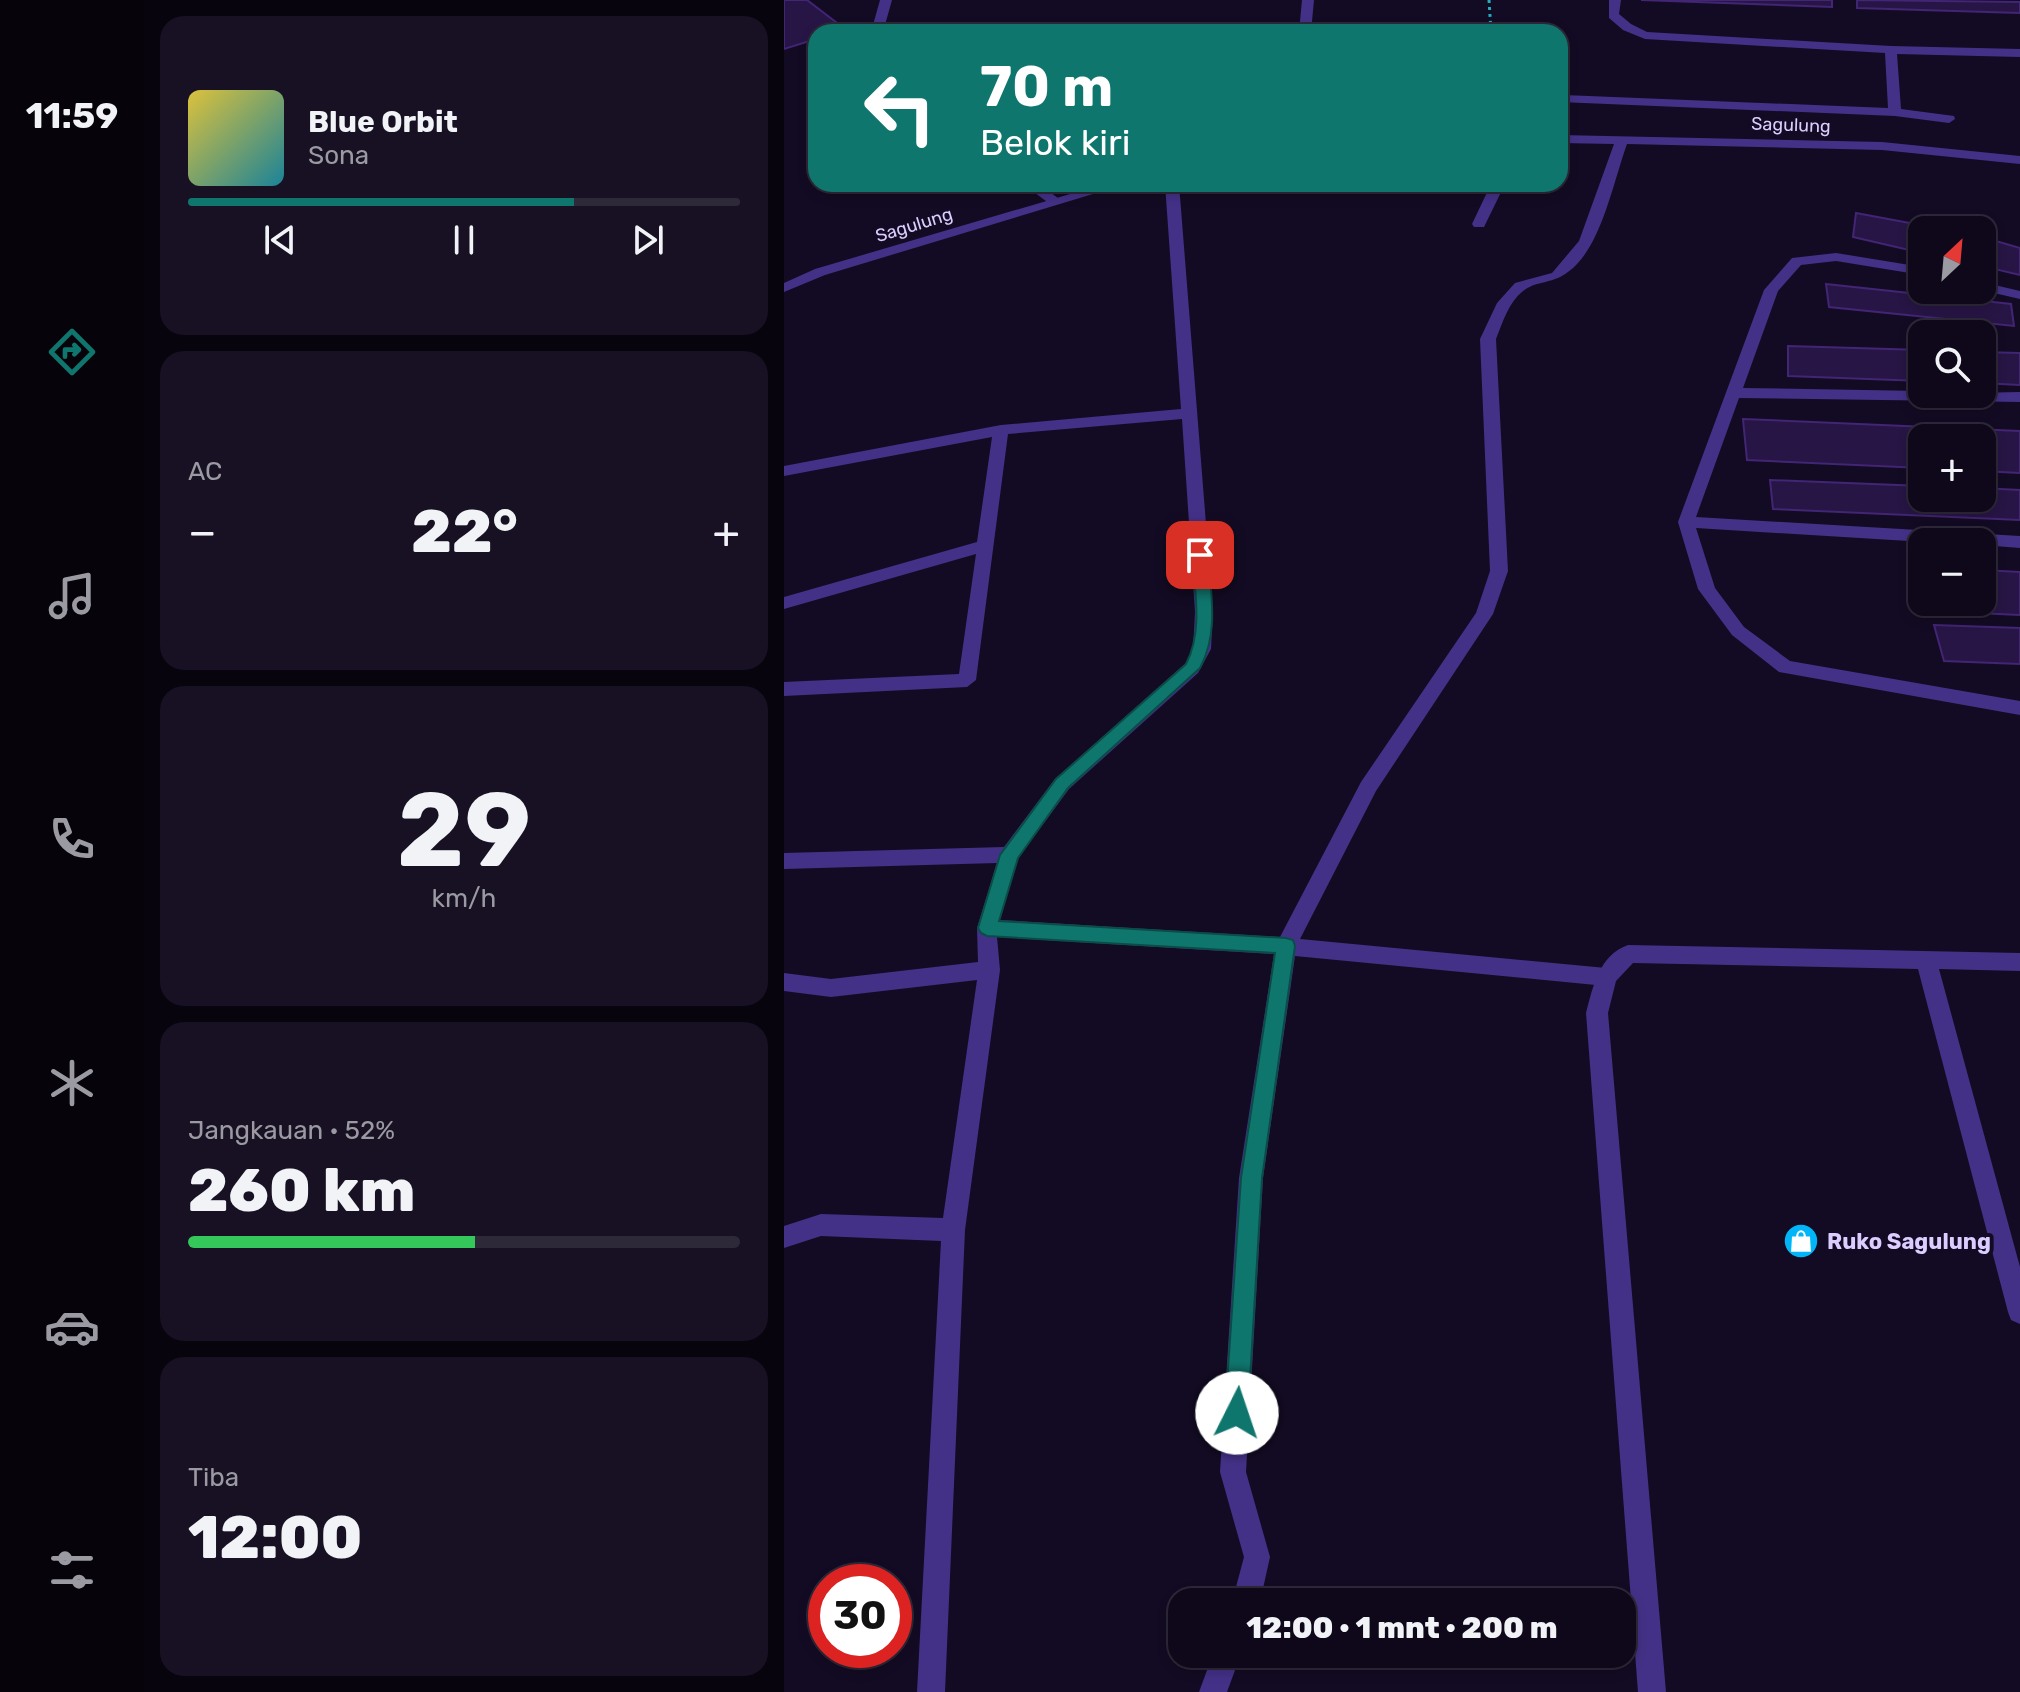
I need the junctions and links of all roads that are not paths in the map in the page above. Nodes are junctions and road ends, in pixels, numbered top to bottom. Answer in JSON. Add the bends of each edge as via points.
{"nodes":[{"id":1,"x":886,"y":0,"type":"edge"},
{"id":2,"x":1308,"y":0,"type":"edge"},
{"id":3,"x":1615,"y":0,"type":"edge"},
{"id":4,"x":879,"y":24,"type":"edge"},
{"id":5,"x":1306,"y":24,"type":"edge"},
{"id":6,"x":1891,"y":50,"type":"junction"},
{"id":7,"x":2020,"y":53,"type":"edge"},
{"id":8,"x":1568,"y":99,"type":"edge"},
{"id":9,"x":1895,"y":112,"type":"junction"},
{"id":10,"x":1949,"y":119,"type":"dead end"},
{"id":11,"x":1568,"y":139,"type":"edge"},
{"id":12,"x":1622,"y":140,"type":"junction"},
{"id":13,"x":2020,"y":160,"type":"edge"},
{"id":14,"x":1042,"y":192,"type":"edge"},
{"id":15,"x":1089,"y":192,"type":"edge"},
{"id":16,"x":1173,"y":192,"type":"edge"},
{"id":17,"x":1494,"y":192,"type":"edge"},
{"id":18,"x":1055,"y":201,"type":"junction"},
{"id":19,"x":1479,"y":224,"type":"dead end"},
{"id":20,"x":1908,"y":269,"type":"edge"},
{"id":21,"x":784,"y":288,"type":"edge"},
{"id":22,"x":1996,"y":289,"type":"edge"},
{"id":23,"x":2020,"y":295,"type":"edge"},
{"id":24,"x":1731,"y":393,"type":"junction"},
{"id":25,"x":2020,"y":397,"type":"edge"},
{"id":26,"x":1190,"y":413,"type":"junction"},
{"id":27,"x":1001,"y":430,"type":"junction"},
{"id":28,"x":784,"y":471,"type":"edge"},
{"id":29,"x":1686,"y":522,"type":"junction"},
{"id":30,"x":2020,"y":542,"type":"edge"},
{"id":31,"x":986,"y":545,"type":"junction"},
{"id":32,"x":784,"y":603,"type":"edge"},
{"id":33,"x":784,"y":689,"type":"edge"},
{"id":34,"x":2020,"y":708,"type":"edge"},
{"id":35,"x":1009,"y":855,"type":"junction"},
{"id":36,"x":784,"y":861,"type":"edge"},
{"id":37,"x":987,"y":928,"type":"junction"},
{"id":38,"x":1286,"y":946,"type":"junction"},
{"id":39,"x":1926,"y":959,"type":"junction"},
{"id":40,"x":2020,"y":962,"type":"edge"},
{"id":41,"x":989,"y":970,"type":"junction"},
{"id":42,"x":1606,"y":977,"type":"junction"},
{"id":43,"x":784,"y":982,"type":"edge"},
{"id":44,"x":953,"y":1230,"type":"junction"},
{"id":45,"x":784,"y":1237,"type":"edge"},
{"id":46,"x":2020,"y":1312,"type":"edge"},
{"id":47,"x":1249,"y":1588,"type":"edge"},
{"id":48,"x":1222,"y":1668,"type":"edge"},
{"id":49,"x":931,"y":1692,"type":"edge"},
{"id":50,"x":1213,"y":1692,"type":"edge"},
{"id":51,"x":1652,"y":1692,"type":"edge"}],
"edges":[{"from":1,"to":4,"type":"street"},
{"from":2,"to":5,"type":"street"},
{"from":3,"to":6,"type":"street","via":[[1613,15],[1645,35]]},
{"from":6,"to":7,"type":"street"},
{"from":6,"to":9,"type":"street"},
{"from":8,"to":9,"type":"street"},
{"from":9,"to":10,"type":"street"},
{"from":11,"to":12,"type":"street","name":"Sagulung"},
{"from":12,"to":13,"type":"street","name":"Sagulung","via":[[1882,146]]},
{"from":12,"to":38,"type":"street","via":[[1575,258],[1557,276],[1520,286],[1504,303],[1488,339],[1499,571],[1484,614],[1368,787]]},
{"from":14,"to":18,"type":"street"},
{"from":15,"to":18,"type":"street","name":"Sagulung"},
{"from":16,"to":26,"type":"street"},
{"from":17,"to":19,"type":"street"},
{"from":18,"to":21,"type":"street","name":"Sagulung","via":[[820,272]]},
{"from":20,"to":24,"type":"street","via":[[1836,257],[1797,261],[1771,290]]},
{"from":22,"to":23,"type":"street"},
{"from":24,"to":25,"type":"street"},
{"from":24,"to":29,"type":"street"},
{"from":26,"to":27,"type":"street"},
{"from":26,"to":35,"type":"street","via":[[1202,649],[1192,668],[1062,784]]},
{"from":27,"to":28,"type":"street"},
{"from":27,"to":31,"type":"street"},
{"from":29,"to":30,"type":"street"},
{"from":29,"to":34,"type":"street","via":[[1707,589],[1738,631],[1785,667]]},
{"from":31,"to":32,"type":"street"},
{"from":31,"to":33,"type":"street","via":[[967,680]]},
{"from":35,"to":36,"type":"street"},
{"from":35,"to":37,"type":"street"},
{"from":37,"to":38,"type":"street"},
{"from":37,"to":41,"type":"street"},
{"from":38,"to":42,"type":"street"},
{"from":38,"to":47,"type":"street","via":[[1251,1178],[1233,1472],[1257,1557]]},
{"from":39,"to":40,"type":"street"},
{"from":39,"to":42,"type":"street","via":[[1628,954]]},
{"from":39,"to":46,"type":"street"},
{"from":41,"to":43,"type":"street","via":[[831,988]]},
{"from":41,"to":44,"type":"street"},
{"from":42,"to":51,"type":"street","via":[[1597,1013]]},
{"from":44,"to":45,"type":"street","via":[[821,1225]]},
{"from":44,"to":49,"type":"street"},
{"from":48,"to":50,"type":"street"}]}
